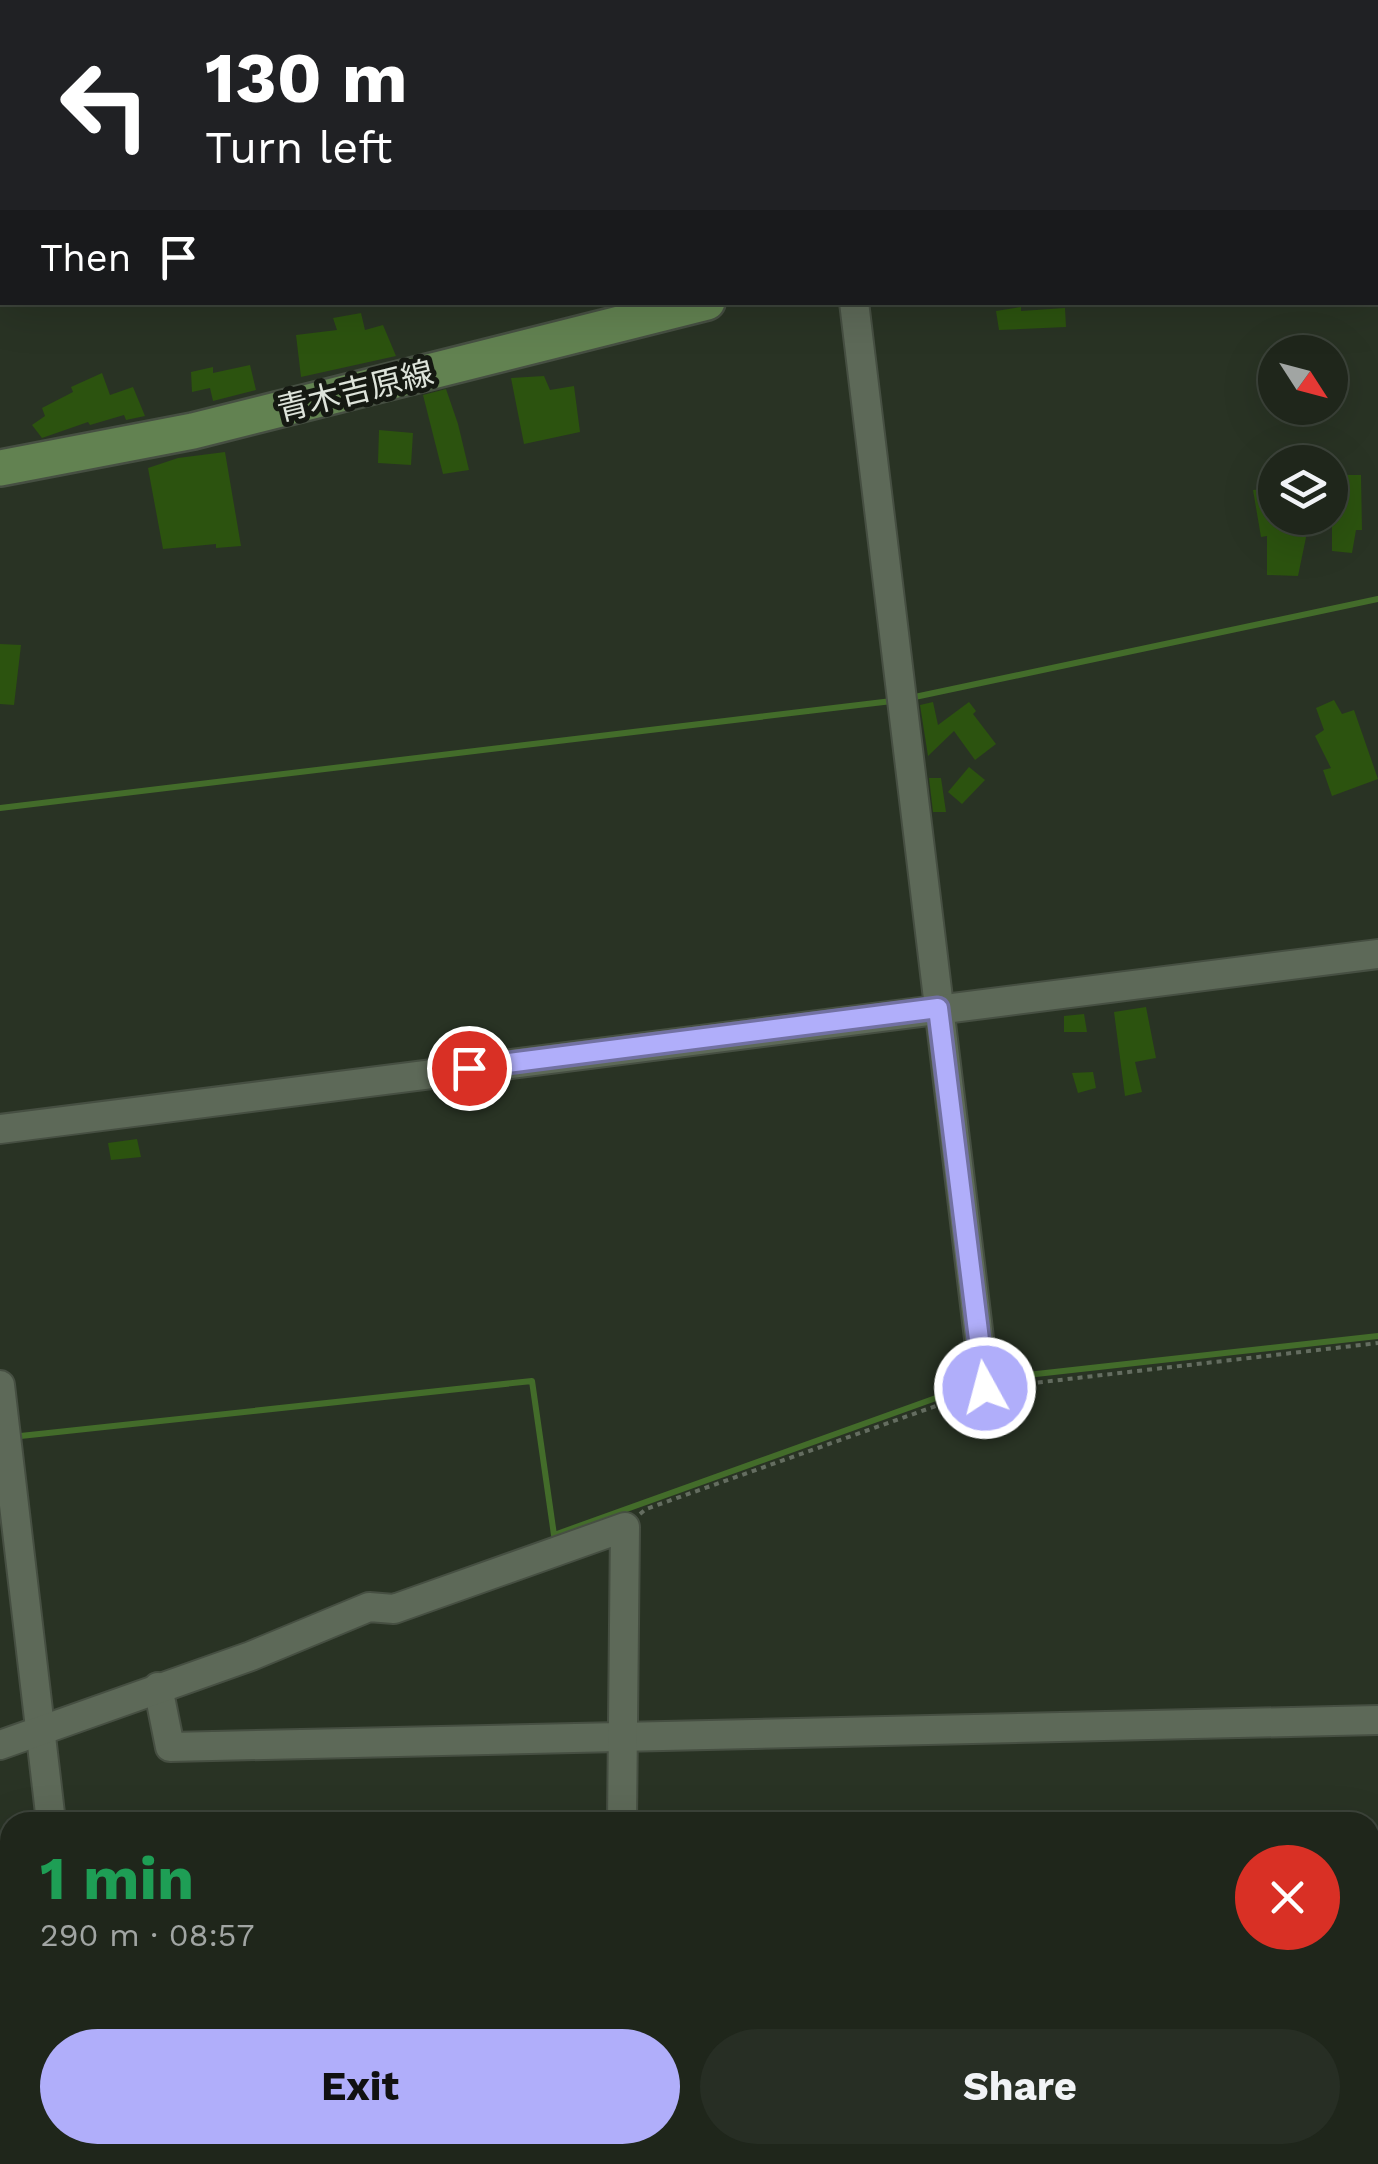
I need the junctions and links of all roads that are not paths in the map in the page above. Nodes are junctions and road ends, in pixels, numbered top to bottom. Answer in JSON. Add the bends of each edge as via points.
{"nodes":[{"id":1,"x":695,"y":305,"type":"edge"},
{"id":2,"x":854,"y":305,"type":"edge"},
{"id":3,"x":0,"y":468,"type":"edge"},
{"id":4,"x":1378,"y":954,"type":"edge"},
{"id":5,"x":938,"y":1008,"type":"junction"},
{"id":6,"x":0,"y":1129,"type":"edge"},
{"id":7,"x":0,"y":1385,"type":"edge"},
{"id":8,"x":985,"y":1388,"type":"road end"},
{"id":9,"x":158,"y":1687,"type":"junction"},
{"id":10,"x":1378,"y":1720,"type":"edge"},
{"id":11,"x":42,"y":1730,"type":"junction"},
{"id":12,"x":624,"y":1737,"type":"junction"},
{"id":13,"x":0,"y":1745,"type":"edge"},
{"id":14,"x":49,"y":1812,"type":"edge"},
{"id":15,"x":622,"y":1812,"type":"edge"}],
"edges":[{"from":1,"to":3,"type":"main road","name":"青木吉原線","via":[[193,431]]},
{"from":2,"to":5,"type":"street"},
{"from":4,"to":5,"type":"street"},
{"from":5,"to":6,"type":"street"},
{"from":5,"to":8,"type":"street"},
{"from":7,"to":11,"type":"street"},
{"from":9,"to":11,"type":"street"},
{"from":9,"to":12,"type":"street","via":[[170,1748]]},
{"from":9,"to":12,"type":"street","via":[[369,1607],[394,1609],[625,1527]]},
{"from":10,"to":12,"type":"street"},
{"from":11,"to":13,"type":"street"},
{"from":11,"to":14,"type":"street"},
{"from":12,"to":15,"type":"street"}]}
